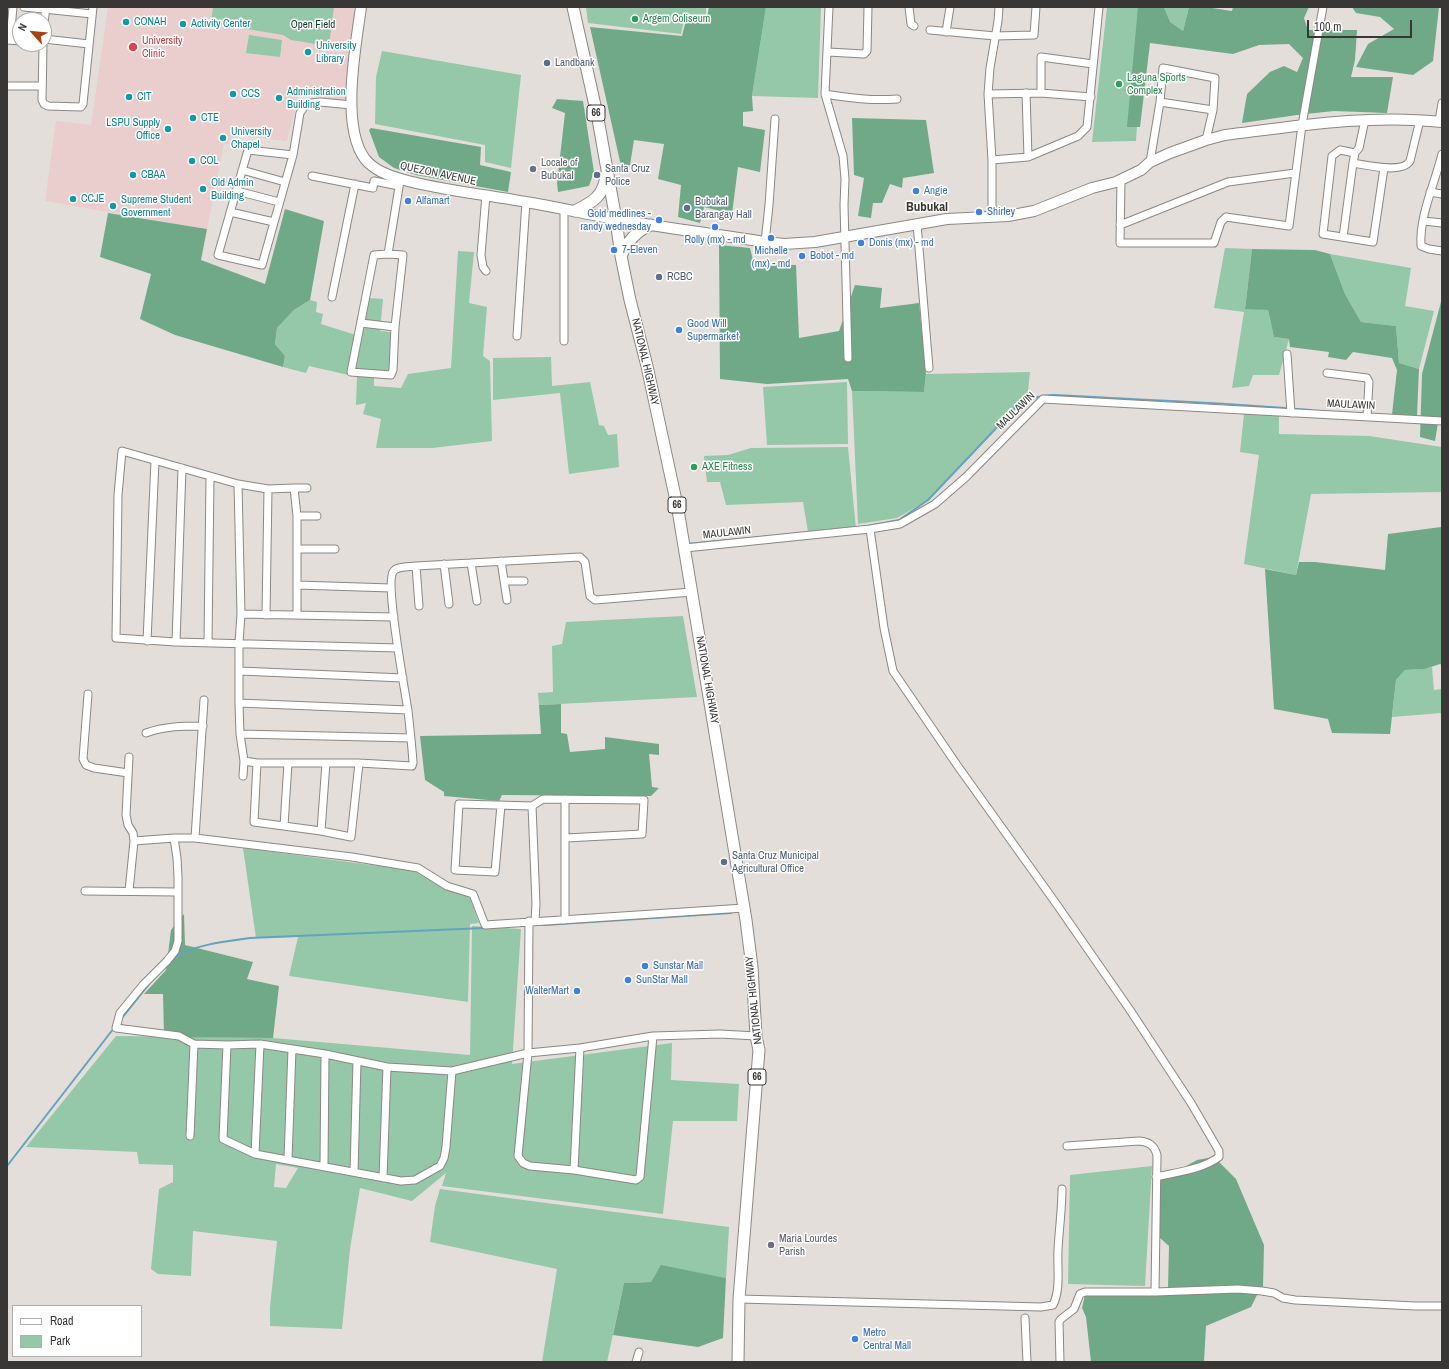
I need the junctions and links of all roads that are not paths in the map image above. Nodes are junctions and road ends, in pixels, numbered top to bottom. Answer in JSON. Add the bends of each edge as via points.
{"nodes":[{"id":1,"x":13,"y":7,"type":"edge"},
{"id":2,"x":24,"y":7,"type":"edge"},
{"id":3,"x":361,"y":7,"type":"edge"},
{"id":4,"x":573,"y":7,"type":"edge"},
{"id":5,"x":828,"y":7,"type":"edge"},
{"id":6,"x":868,"y":7,"type":"edge"},
{"id":7,"x":909,"y":7,"type":"edge"},
{"id":8,"x":950,"y":7,"type":"edge"},
{"id":9,"x":999,"y":7,"type":"edge"},
{"id":10,"x":1036,"y":7,"type":"edge"},
{"id":11,"x":1100,"y":7,"type":"edge"},
{"id":12,"x":1323,"y":7,"type":"edge"},
{"id":13,"x":45,"y":8,"type":"edge"},
{"id":14,"x":92,"y":10,"type":"edge"},
{"id":15,"x":10,"y":16,"type":"edge"},
{"id":16,"x":914,"y":26,"type":"dead end"},
{"id":17,"x":930,"y":30,"type":"dead end"},
{"id":18,"x":946,"y":32,"type":"junction"},
{"id":19,"x":995,"y":36,"type":"junction"},
{"id":20,"x":8,"y":40,"type":"edge"},
{"id":21,"x":52,"y":40,"type":"edge"},
{"id":22,"x":89,"y":44,"type":"junction"},
{"id":23,"x":43,"y":52,"type":"edge"},
{"id":24,"x":828,"y":52,"type":"junction"},
{"id":25,"x":1093,"y":64,"type":"junction"},
{"id":26,"x":7,"y":86,"type":"edge"},
{"id":27,"x":42,"y":86,"type":"junction"},
{"id":28,"x":1026,"y":93,"type":"junction"},
{"id":29,"x":1041,"y":93,"type":"junction"},
{"id":30,"x":825,"y":94,"type":"junction"},
{"id":31,"x":988,"y":94,"type":"junction"},
{"id":32,"x":1091,"y":97,"type":"junction"},
{"id":33,"x":897,"y":99,"type":"dead end"},
{"id":34,"x":1160,"y":102,"type":"junction"},
{"id":35,"x":1442,"y":103,"type":"edge"},
{"id":36,"x":352,"y":105,"type":"junction"},
{"id":37,"x":1213,"y":110,"type":"junction"},
{"id":38,"x":775,"y":119,"type":"dead end"},
{"id":39,"x":1365,"y":120,"type":"junction"},
{"id":40,"x":1420,"y":120,"type":"junction"},
{"id":41,"x":1440,"y":122,"type":"edge"},
{"id":42,"x":1302,"y":125,"type":"junction"},
{"id":43,"x":1206,"y":140,"type":"junction"},
{"id":44,"x":1356,"y":153,"type":"junction"},
{"id":45,"x":1442,"y":154,"type":"edge"},
{"id":46,"x":293,"y":155,"type":"junction"},
{"id":47,"x":1028,"y":157,"type":"junction"},
{"id":48,"x":992,"y":160,"type":"junction"},
{"id":49,"x":1150,"y":162,"type":"junction"},
{"id":50,"x":1353,"y":163,"type":"junction"},
{"id":51,"x":1441,"y":165,"type":"edge"},
{"id":52,"x":607,"y":166,"type":"junction"},
{"id":53,"x":1384,"y":168,"type":"junction"},
{"id":54,"x":242,"y":170,"type":"junction"},
{"id":55,"x":1295,"y":173,"type":"junction"},
{"id":56,"x":312,"y":176,"type":"dead end"},
{"id":57,"x":1121,"y":179,"type":"junction"},
{"id":58,"x":284,"y":182,"type":"junction"},
{"id":59,"x":399,"y":183,"type":"junction"},
{"id":60,"x":355,"y":184,"type":"junction"},
{"id":61,"x":237,"y":191,"type":"junction"},
{"id":62,"x":1430,"y":192,"type":"junction"},
{"id":63,"x":1442,"y":194,"type":"edge"},
{"id":64,"x":486,"y":195,"type":"junction"},
{"id":65,"x":280,"y":202,"type":"junction"},
{"id":66,"x":526,"y":202,"type":"junction"},
{"id":67,"x":569,"y":210,"type":"junction"},
{"id":68,"x":230,"y":212,"type":"junction"},
{"id":69,"x":992,"y":218,"type":"junction"},
{"id":70,"x":616,"y":220,"type":"junction"},
{"id":71,"x":1424,"y":220,"type":"junction"},
{"id":72,"x":274,"y":222,"type":"junction"},
{"id":73,"x":1442,"y":222,"type":"edge"},
{"id":74,"x":917,"y":224,"type":"junction"},
{"id":75,"x":651,"y":225,"type":"junction"},
{"id":76,"x":1120,"y":225,"type":"junction"},
{"id":77,"x":1343,"y":236,"type":"junction"},
{"id":78,"x":845,"y":237,"type":"junction"},
{"id":79,"x":765,"y":242,"type":"junction"},
{"id":80,"x":1442,"y":251,"type":"edge"},
{"id":81,"x":388,"y":254,"type":"junction"},
{"id":82,"x":621,"y":256,"type":"junction"},
{"id":83,"x":486,"y":271,"type":"dead end"},
{"id":84,"x":332,"y":297,"type":"dead end"},
{"id":85,"x":361,"y":323,"type":"junction"},
{"id":86,"x":395,"y":327,"type":"junction"},
{"id":87,"x":517,"y":336,"type":"dead end"},
{"id":88,"x":564,"y":341,"type":"dead end"},
{"id":89,"x":1287,"y":354,"type":"dead end"},
{"id":90,"x":848,"y":358,"type":"dead end"},
{"id":91,"x":929,"y":368,"type":"dead end"},
{"id":92,"x":1327,"y":373,"type":"dead end"},
{"id":93,"x":1291,"y":413,"type":"junction"},
{"id":94,"x":1366,"y":417,"type":"junction"},
{"id":95,"x":1442,"y":421,"type":"edge"},
{"id":96,"x":156,"y":461,"type":"junction"},
{"id":97,"x":182,"y":468,"type":"junction"},
{"id":98,"x":210,"y":476,"type":"junction"},
{"id":99,"x":238,"y":484,"type":"junction"},
{"id":100,"x":294,"y":488,"type":"junction"},
{"id":101,"x":308,"y":488,"type":"dead end"},
{"id":102,"x":268,"y":489,"type":"junction"},
{"id":103,"x":297,"y":516,"type":"junction"},
{"id":104,"x":317,"y":516,"type":"dead end"},
{"id":105,"x":870,"y":529,"type":"junction"},
{"id":106,"x":685,"y":548,"type":"junction"},
{"id":107,"x":297,"y":549,"type":"junction"},
{"id":108,"x":335,"y":549,"type":"dead end"},
{"id":109,"x":502,"y":561,"type":"junction"},
{"id":110,"x":471,"y":563,"type":"junction"},
{"id":111,"x":444,"y":564,"type":"junction"},
{"id":112,"x":416,"y":566,"type":"junction"},
{"id":113,"x":524,"y":581,"type":"dead end"},
{"id":114,"x":504,"y":582,"type":"junction"},
{"id":115,"x":297,"y":585,"type":"junction"},
{"id":116,"x":392,"y":588,"type":"junction"},
{"id":117,"x":692,"y":592,"type":"junction"},
{"id":118,"x":507,"y":600,"type":"dead end"},
{"id":119,"x":477,"y":602,"type":"dead end"},
{"id":120,"x":449,"y":604,"type":"dead end"},
{"id":121,"x":419,"y":606,"type":"dead end"},
{"id":122,"x":241,"y":614,"type":"junction"},
{"id":123,"x":266,"y":615,"type":"junction"},
{"id":124,"x":297,"y":615,"type":"junction"},
{"id":125,"x":394,"y":617,"type":"junction"},
{"id":126,"x":147,"y":640,"type":"junction"},
{"id":127,"x":176,"y":642,"type":"junction"},
{"id":128,"x":208,"y":643,"type":"junction"},
{"id":129,"x":239,"y":643,"type":"junction"},
{"id":130,"x":398,"y":648,"type":"junction"},
{"id":131,"x":240,"y":671,"type":"junction"},
{"id":132,"x":403,"y":678,"type":"junction"},
{"id":133,"x":88,"y":694,"type":"dead end"},
{"id":134,"x":204,"y":700,"type":"dead end"},
{"id":135,"x":239,"y":703,"type":"junction"},
{"id":136,"x":408,"y":710,"type":"junction"},
{"id":137,"x":203,"y":726,"type":"junction"},
{"id":138,"x":146,"y":733,"type":"dead end"},
{"id":139,"x":240,"y":734,"type":"junction"},
{"id":140,"x":411,"y":738,"type":"junction"},
{"id":141,"x":129,"y":757,"type":"dead end"},
{"id":142,"x":244,"y":761,"type":"junction"},
{"id":143,"x":326,"y":762,"type":"junction"},
{"id":144,"x":256,"y":763,"type":"junction"},
{"id":145,"x":288,"y":763,"type":"junction"},
{"id":146,"x":359,"y":763,"type":"junction"},
{"id":147,"x":128,"y":773,"type":"junction"},
{"id":148,"x":243,"y":776,"type":"dead end"},
{"id":149,"x":565,"y":799,"type":"junction"},
{"id":150,"x":501,"y":805,"type":"junction"},
{"id":151,"x":532,"y":806,"type":"junction"},
{"id":152,"x":284,"y":826,"type":"junction"},
{"id":153,"x":321,"y":831,"type":"junction"},
{"id":154,"x":174,"y":838,"type":"junction"},
{"id":155,"x":195,"y":838,"type":"junction"},
{"id":156,"x":566,"y":838,"type":"junction"},
{"id":157,"x":134,"y":841,"type":"junction"},
{"id":158,"x":85,"y":891,"type":"dead end"},
{"id":159,"x":129,"y":891,"type":"junction"},
{"id":160,"x":177,"y":892,"type":"junction"},
{"id":161,"x":744,"y":908,"type":"junction"},
{"id":162,"x":565,"y":920,"type":"junction"},
{"id":163,"x":532,"y":921,"type":"junction"},
{"id":164,"x":652,"y":1036,"type":"junction"},
{"id":165,"x":756,"y":1036,"type":"junction"},
{"id":166,"x":194,"y":1044,"type":"junction"},
{"id":167,"x":227,"y":1044,"type":"junction"},
{"id":168,"x":260,"y":1044,"type":"junction"},
{"id":169,"x":580,"y":1048,"type":"junction"},
{"id":170,"x":292,"y":1049,"type":"junction"},
{"id":171,"x":528,"y":1053,"type":"junction"},
{"id":172,"x":325,"y":1054,"type":"junction"},
{"id":173,"x":357,"y":1061,"type":"junction"},
{"id":174,"x":387,"y":1067,"type":"junction"},
{"id":175,"x":452,"y":1071,"type":"junction"},
{"id":176,"x":190,"y":1136,"type":"dead end"},
{"id":177,"x":1067,"y":1146,"type":"dead end"},
{"id":178,"x":256,"y":1154,"type":"junction"},
{"id":179,"x":288,"y":1159,"type":"junction"},
{"id":180,"x":324,"y":1166,"type":"junction"},
{"id":181,"x":574,"y":1170,"type":"junction"},
{"id":182,"x":354,"y":1172,"type":"junction"},
{"id":183,"x":1156,"y":1177,"type":"junction"},
{"id":184,"x":384,"y":1178,"type":"junction"},
{"id":185,"x":1062,"y":1189,"type":"dead end"},
{"id":186,"x":1155,"y":1292,"type":"junction"},
{"id":187,"x":739,"y":1300,"type":"junction"},
{"id":188,"x":1442,"y":1306,"type":"edge"},
{"id":189,"x":1025,"y":1318,"type":"dead end"},
{"id":190,"x":639,"y":1352,"type":"dead end"},
{"id":191,"x":636,"y":1362,"type":"edge"},
{"id":192,"x":738,"y":1362,"type":"edge"},
{"id":193,"x":1027,"y":1362,"type":"edge"},
{"id":194,"x":1060,"y":1362,"type":"edge"}],
"edges":[{"from":1,"to":15,"type":"street"},
{"from":2,"to":13,"type":"street"},
{"from":3,"to":36,"type":"main road","name":"QUEZON AVENUE"},
{"from":4,"to":52,"type":"main road","name":"NATIONAL HIGHWAY","number":"66"},
{"from":5,"to":24,"type":"street"},
{"from":6,"to":24,"type":"street","via":[[867,51],[864,54]]},
{"from":7,"to":16,"type":"street","via":[[911,24]]},
{"from":8,"to":18,"type":"street"},
{"from":9,"to":19,"type":"street"},
{"from":10,"to":19,"type":"street","via":[[1034,35]]},
{"from":11,"to":25,"type":"street"},
{"from":12,"to":42,"type":"street"},
{"from":13,"to":14,"type":"street"},
{"from":14,"to":22,"type":"street"},
{"from":15,"to":20,"type":"street"},
{"from":17,"to":18,"type":"street"},
{"from":18,"to":19,"type":"street"},
{"from":19,"to":31,"type":"street"},
{"from":21,"to":22,"type":"street"},
{"from":22,"to":27,"type":"street","via":[[81,107],[44,104]]},
{"from":23,"to":27,"type":"street"},
{"from":24,"to":30,"type":"street"},
{"from":25,"to":29,"type":"street","via":[[1041,57]]},
{"from":25,"to":32,"type":"street"},
{"from":26,"to":27,"type":"street"},
{"from":28,"to":29,"type":"street"},
{"from":28,"to":31,"type":"street"},
{"from":28,"to":47,"type":"street"},
{"from":29,"to":32,"type":"street"},
{"from":30,"to":33,"type":"street","via":[[862,100]]},
{"from":30,"to":78,"type":"street","via":[[843,156],[846,179]]},
{"from":31,"to":48,"type":"street"},
{"from":32,"to":47,"type":"street","via":[[1087,127],[1078,136]]},
{"from":34,"to":37,"type":"street"},
{"from":34,"to":37,"type":"street","via":[[1163,68],[1215,78]]},
{"from":34,"to":49,"type":"street"},
{"from":35,"to":41,"type":"street"},
{"from":36,"to":46,"type":"street","via":[[320,102],[305,106],[300,113]]},
{"from":36,"to":59,"type":"main road","name":"QUEZON AVENUE","via":[[355,136],[365,160]]},
{"from":37,"to":43,"type":"street"},
{"from":38,"to":79,"type":"street"},
{"from":39,"to":40,"type":"main road","name":"QUEZON AVENUE"},
{"from":39,"to":42,"type":"main road","name":"QUEZON AVENUE"},
{"from":39,"to":44,"type":"street"},
{"from":40,"to":41,"type":"main road","name":"QUEZON AVENUE"},
{"from":40,"to":53,"type":"street","via":[[1408,165]]},
{"from":42,"to":43,"type":"main road","name":"QUEZON AVENUE","via":[[1225,135]]},
{"from":42,"to":55,"type":"street"},
{"from":43,"to":49,"type":"main road","name":"QUEZON AVENUE"},
{"from":44,"to":50,"type":"street"},
{"from":44,"to":77,"type":"street","via":[[1340,150],[1332,156],[1323,234]]},
{"from":45,"to":51,"type":"street"},
{"from":46,"to":54,"type":"street","via":[[248,150]]},
{"from":46,"to":58,"type":"street"},
{"from":47,"to":48,"type":"street"},
{"from":48,"to":69,"type":"street"},
{"from":49,"to":57,"type":"main road","name":"QUEZON AVENUE","via":[[1141,170]]},
{"from":50,"to":53,"type":"street"},
{"from":50,"to":77,"type":"street"},
{"from":51,"to":62,"type":"street"},
{"from":52,"to":67,"type":"main road","via":[[605,184],[595,200]]},
{"from":52,"to":70,"type":"main road","name":"NATIONAL HIGHWAY","number":"66"},
{"from":53,"to":77,"type":"street","via":[[1373,242]]},
{"from":54,"to":58,"type":"street"},
{"from":54,"to":61,"type":"street"},
{"from":55,"to":76,"type":"street","via":[[1228,182]]},
{"from":55,"to":76,"type":"street","via":[[1289,226],[1226,217],[1221,222],[1214,243],[1120,243]]},
{"from":56,"to":60,"type":"street"},
{"from":57,"to":69,"type":"main road","name":"QUEZON AVENUE","via":[[1034,211]]},
{"from":57,"to":76,"type":"street"},
{"from":58,"to":65,"type":"street"},
{"from":59,"to":60,"type":"street","via":[[374,181],[373,188]]},
{"from":59,"to":64,"type":"main road","name":"QUEZON AVENUE"},
{"from":59,"to":81,"type":"street"},
{"from":60,"to":84,"type":"street"},
{"from":61,"to":65,"type":"street"},
{"from":61,"to":68,"type":"street"},
{"from":62,"to":63,"type":"street"},
{"from":62,"to":71,"type":"street"},
{"from":64,"to":66,"type":"main road","name":"QUEZON AVENUE"},
{"from":64,"to":83,"type":"street","via":[[481,255]]},
{"from":65,"to":72,"type":"street"},
{"from":66,"to":67,"type":"main road","name":"QUEZON AVENUE"},
{"from":66,"to":87,"type":"street"},
{"from":67,"to":70,"type":"main road","name":"QUEZON AVENUE"},
{"from":67,"to":88,"type":"street"},
{"from":68,"to":72,"type":"street"},
{"from":68,"to":72,"type":"street","via":[[218,255],[262,265]]},
{"from":69,"to":74,"type":"main road","name":"QUEZON AVENUE","via":[[967,217]]},
{"from":70,"to":75,"type":"main road","name":"QUEZON AVENUE"},
{"from":70,"to":82,"type":"main road","name":"NATIONAL HIGHWAY","number":"66"},
{"from":71,"to":73,"type":"street"},
{"from":71,"to":80,"type":"street","via":[[1421,246]]},
{"from":74,"to":78,"type":"main road","name":"QUEZON AVENUE"},
{"from":74,"to":91,"type":"street"},
{"from":75,"to":79,"type":"main road","name":"QUEZON AVENUE"},
{"from":75,"to":82,"type":"main road","via":[[633,237]]},
{"from":78,"to":79,"type":"main road","name":"QUEZON AVENUE","via":[[801,243]]},
{"from":78,"to":90,"type":"street"},
{"from":81,"to":85,"type":"street","via":[[374,255]]},
{"from":81,"to":86,"type":"street","via":[[403,255]]},
{"from":82,"to":106,"type":"main road","name":"NATIONAL HIGHWAY","number":"66"},
{"from":85,"to":86,"type":"street"},
{"from":85,"to":86,"type":"street","via":[[351,372],[391,375],[394,370]]},
{"from":89,"to":93,"type":"street"},
{"from":92,"to":94,"type":"street","via":[[1367,378],[1369,382]]},
{"from":93,"to":94,"type":"street","name":"MAULAWIN"},
{"from":93,"to":105,"type":"street","name":"MAULAWIN","via":[[1042,399],[966,477],[935,504],[900,524]]},
{"from":94,"to":95,"type":"street","name":"MAULAWIN"},
{"from":96,"to":97,"type":"street"},
{"from":96,"to":126,"type":"street"},
{"from":96,"to":126,"type":"street","via":[[122,451],[118,495],[116,638]]},
{"from":97,"to":98,"type":"street"},
{"from":97,"to":127,"type":"street"},
{"from":98,"to":99,"type":"street"},
{"from":98,"to":128,"type":"street"},
{"from":99,"to":102,"type":"street"},
{"from":99,"to":122,"type":"street"},
{"from":100,"to":101,"type":"street"},
{"from":100,"to":102,"type":"street"},
{"from":100,"to":103,"type":"street"},
{"from":102,"to":123,"type":"street"},
{"from":103,"to":104,"type":"street"},
{"from":103,"to":107,"type":"street"},
{"from":105,"to":106,"type":"street","name":"MAULAWIN"},
{"from":105,"to":183,"type":"street","via":[[884,628],[893,671],[1130,1010],[1219,1151],[1219,1157],[1212,1162]]},
{"from":106,"to":117,"type":"main road","name":"NATIONAL HIGHWAY","number":"66"},
{"from":107,"to":108,"type":"street"},
{"from":107,"to":115,"type":"street"},
{"from":109,"to":110,"type":"street"},
{"from":109,"to":114,"type":"street"},
{"from":109,"to":117,"type":"street","via":[[580,557],[585,562],[590,596],[595,600]]},
{"from":110,"to":111,"type":"street"},
{"from":110,"to":119,"type":"street"},
{"from":111,"to":112,"type":"street"},
{"from":111,"to":120,"type":"street"},
{"from":112,"to":116,"type":"street","via":[[393,571]]},
{"from":112,"to":121,"type":"street"},
{"from":113,"to":114,"type":"street"},
{"from":114,"to":118,"type":"street"},
{"from":115,"to":116,"type":"street"},
{"from":115,"to":124,"type":"street"},
{"from":116,"to":125,"type":"street"},
{"from":117,"to":161,"type":"main road","name":"NATIONAL HIGHWAY","number":"66"},
{"from":122,"to":123,"type":"street"},
{"from":122,"to":129,"type":"street"},
{"from":123,"to":124,"type":"street"},
{"from":124,"to":125,"type":"street"},
{"from":125,"to":130,"type":"street"},
{"from":126,"to":127,"type":"street"},
{"from":127,"to":128,"type":"street"},
{"from":128,"to":129,"type":"street"},
{"from":129,"to":130,"type":"street"},
{"from":129,"to":131,"type":"street"},
{"from":130,"to":132,"type":"street"},
{"from":131,"to":132,"type":"street"},
{"from":131,"to":135,"type":"street"},
{"from":132,"to":136,"type":"street"},
{"from":133,"to":147,"type":"street","via":[[83,760],[86,765],[94,768]]},
{"from":134,"to":137,"type":"street"},
{"from":135,"to":136,"type":"street"},
{"from":135,"to":139,"type":"street"},
{"from":136,"to":140,"type":"street"},
{"from":137,"to":138,"type":"street","via":[[171,726]]},
{"from":137,"to":155,"type":"street"},
{"from":139,"to":140,"type":"street"},
{"from":139,"to":142,"type":"street"},
{"from":140,"to":146,"type":"street","via":[[412,766]]},
{"from":141,"to":147,"type":"street"},
{"from":142,"to":144,"type":"street"},
{"from":142,"to":148,"type":"street"},
{"from":143,"to":145,"type":"street"},
{"from":143,"to":146,"type":"street"},
{"from":143,"to":153,"type":"street"},
{"from":144,"to":145,"type":"street"},
{"from":144,"to":152,"type":"street","via":[[254,822]]},
{"from":145,"to":152,"type":"street"},
{"from":146,"to":153,"type":"street","via":[[351,837]]},
{"from":147,"to":157,"type":"street","via":[[126,815]]},
{"from":149,"to":151,"type":"street","via":[[543,799]]},
{"from":149,"to":156,"type":"street"},
{"from":149,"to":156,"type":"street","via":[[644,800],[642,834]]},
{"from":150,"to":150,"type":"street","via":[[459,804],[455,870],[495,872]]},
{"from":150,"to":151,"type":"street"},
{"from":151,"to":163,"type":"street","via":[[536,904]]},
{"from":152,"to":153,"type":"street"},
{"from":154,"to":155,"type":"street"},
{"from":154,"to":157,"type":"street"},
{"from":154,"to":160,"type":"street"},
{"from":155,"to":163,"type":"street","via":[[352,857],[418,868],[447,886],[473,894],[485,925]]},
{"from":156,"to":162,"type":"street"},
{"from":157,"to":159,"type":"street"},
{"from":158,"to":159,"type":"street"},
{"from":159,"to":160,"type":"street"},
{"from":160,"to":166,"type":"street","via":[[178,941],[175,951],[120,1013],[116,1028],[179,1036]]},
{"from":161,"to":162,"type":"street"},
{"from":161,"to":165,"type":"main road","name":"NATIONAL HIGHWAY","number":"66","via":[[752,967]]},
{"from":162,"to":163,"type":"street"},
{"from":163,"to":171,"type":"street"},
{"from":164,"to":165,"type":"street"},
{"from":164,"to":169,"type":"street"},
{"from":164,"to":181,"type":"street","via":[[640,1177],[636,1180]]},
{"from":165,"to":187,"type":"main road","name":"NATIONAL HIGHWAY","number":"66","via":[[759,1050]]},
{"from":166,"to":167,"type":"street"},
{"from":166,"to":176,"type":"street"},
{"from":167,"to":168,"type":"street"},
{"from":167,"to":178,"type":"street","via":[[223,1139]]},
{"from":168,"to":170,"type":"street"},
{"from":168,"to":178,"type":"street"},
{"from":169,"to":171,"type":"street"},
{"from":169,"to":181,"type":"street"},
{"from":170,"to":172,"type":"street"},
{"from":170,"to":179,"type":"street"},
{"from":171,"to":175,"type":"street"},
{"from":171,"to":181,"type":"street","via":[[518,1156],[523,1163],[530,1166]]},
{"from":172,"to":173,"type":"street"},
{"from":172,"to":180,"type":"street"},
{"from":173,"to":174,"type":"street"},
{"from":173,"to":182,"type":"street"},
{"from":174,"to":175,"type":"street"},
{"from":174,"to":184,"type":"street"},
{"from":175,"to":184,"type":"street","via":[[446,1147],[440,1166],[414,1180],[401,1182]]},
{"from":177,"to":183,"type":"street","via":[[1148,1142],[1155,1148],[1157,1155]]},
{"from":178,"to":179,"type":"street"},
{"from":179,"to":180,"type":"street"},
{"from":180,"to":182,"type":"street"},
{"from":182,"to":184,"type":"street"},
{"from":183,"to":186,"type":"street"},
{"from":185,"to":187,"type":"street","via":[[1058,1286],[1053,1305],[1041,1307]]},
{"from":186,"to":188,"type":"street","via":[[1238,1289],[1262,1291],[1295,1300]]},
{"from":186,"to":194,"type":"street","via":[[1082,1292],[1074,1309],[1059,1322]]},
{"from":187,"to":192,"type":"main road","name":"NATIONAL HIGHWAY","number":"66"},
{"from":189,"to":193,"type":"street"},
{"from":190,"to":191,"type":"street"}]}
